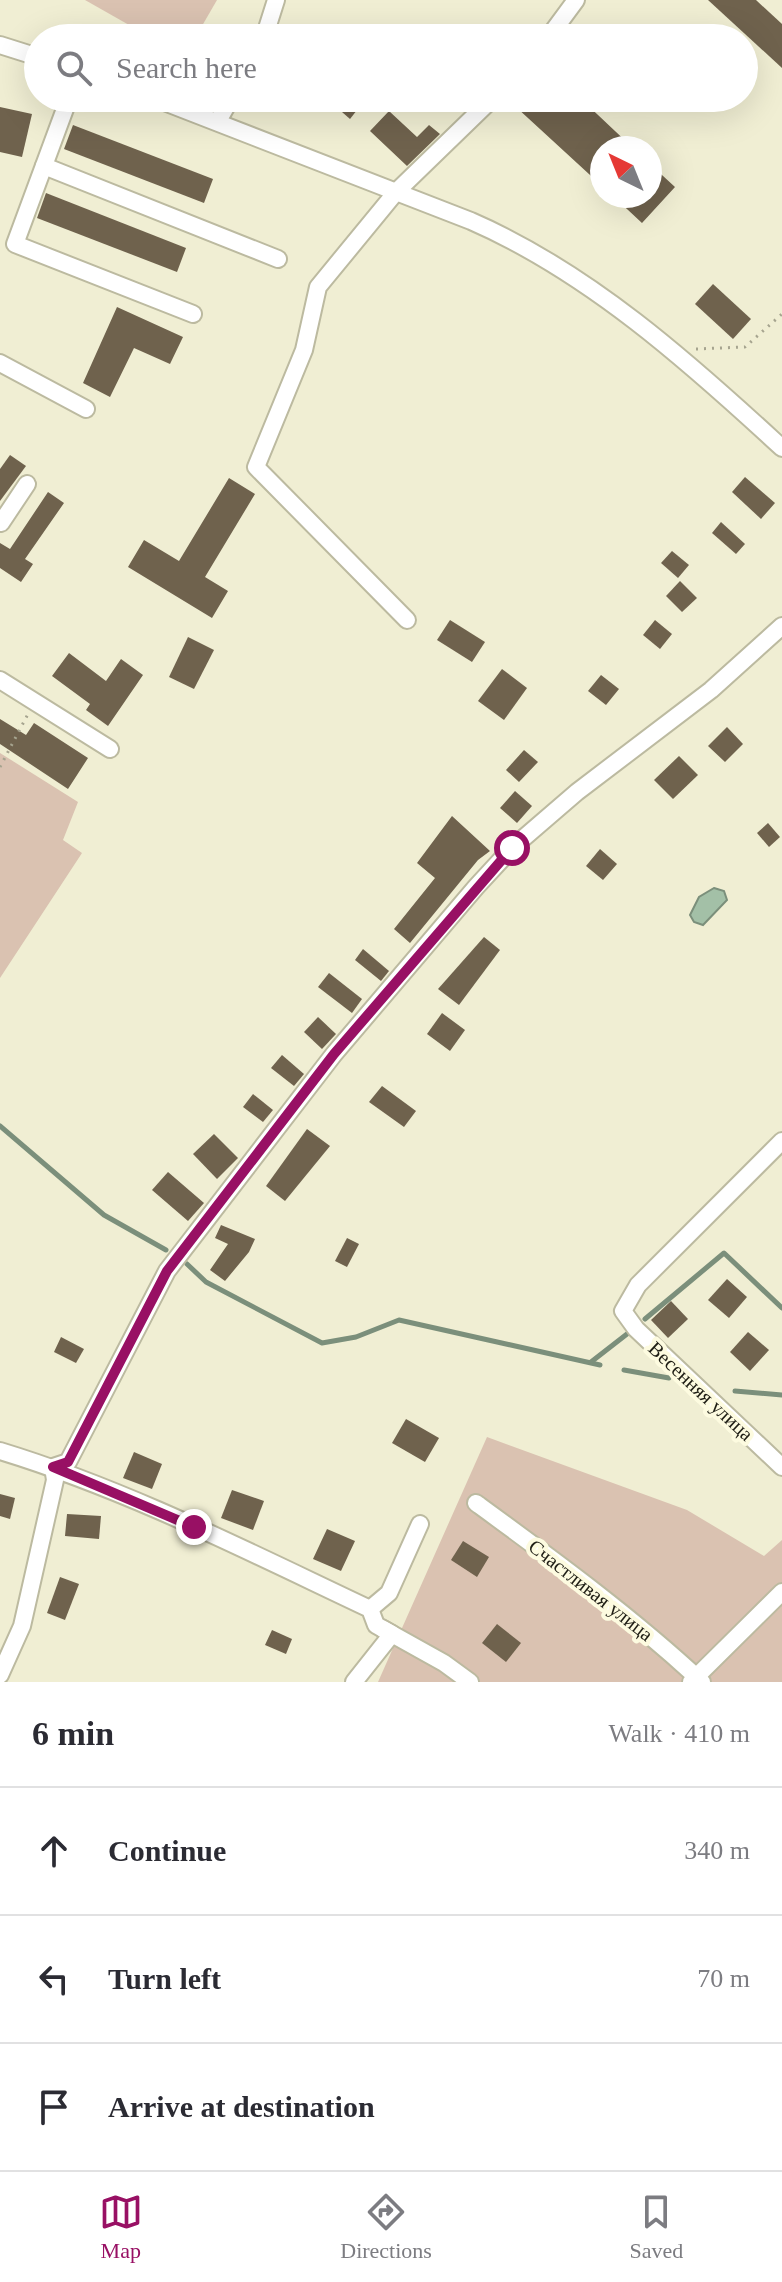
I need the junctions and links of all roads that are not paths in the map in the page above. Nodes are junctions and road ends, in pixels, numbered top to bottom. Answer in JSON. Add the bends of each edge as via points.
{"nodes":[{"id":1,"x":276,"y":0,"type":"edge"},
{"id":2,"x":576,"y":0,"type":"edge"},
{"id":3,"x":268,"y":24,"type":"edge"},
{"id":4,"x":558,"y":24,"type":"edge"},
{"id":5,"x":0,"y":45,"type":"edge"},
{"id":6,"x":24,"y":53,"type":"edge"},
{"id":7,"x":64,"y":112,"type":"edge"},
{"id":8,"x":193,"y":112,"type":"edge"},
{"id":9,"x":223,"y":112,"type":"edge"},
{"id":10,"x":479,"y":112,"type":"edge"},
{"id":11,"x":218,"y":121,"type":"junction"},
{"id":12,"x":44,"y":166,"type":"junction"},
{"id":13,"x":396,"y":192,"type":"junction"},
{"id":14,"x":278,"y":259,"type":"dead end"},
{"id":15,"x":193,"y":314,"type":"dead end"},
{"id":16,"x":0,"y":363,"type":"edge"},
{"id":17,"x":86,"y":409,"type":"dead end"},
{"id":18,"x":782,"y":448,"type":"edge"},
{"id":19,"x":27,"y":484,"type":"dead end"},
{"id":20,"x":3,"y":525,"type":"edge"},
{"id":21,"x":407,"y":620,"type":"dead end"},
{"id":22,"x":782,"y":626,"type":"edge"},
{"id":23,"x":0,"y":680,"type":"edge"},
{"id":24,"x":110,"y":749,"type":"dead end"},
{"id":25,"x":782,"y":1141,"type":"edge"},
{"id":26,"x":0,"y":1451,"type":"edge"},
{"id":27,"x":53,"y":1467,"type":"junction"},
{"id":28,"x":782,"y":1467,"type":"edge"},
{"id":29,"x":476,"y":1503,"type":"dead end"},
{"id":30,"x":420,"y":1524,"type":"dead end"},
{"id":31,"x":782,"y":1592,"type":"edge"},
{"id":32,"x":370,"y":1609,"type":"junction"},
{"id":33,"x":392,"y":1634,"type":"junction"},
{"id":34,"x":0,"y":1675,"type":"edge"},
{"id":35,"x":696,"y":1680,"type":"edge"},
{"id":36,"x":354,"y":1682,"type":"edge"},
{"id":37,"x":470,"y":1682,"type":"edge"}],
"edges":[{"from":1,"to":3,"type":"street"},
{"from":2,"to":4,"type":"street"},
{"from":5,"to":6,"type":"street"},
{"from":7,"to":12,"type":"street"},
{"from":8,"to":11,"type":"street"},
{"from":9,"to":11,"type":"street"},
{"from":10,"to":13,"type":"street"},
{"from":11,"to":13,"type":"street"},
{"from":12,"to":14,"type":"street"},
{"from":12,"to":15,"type":"street","via":[[15,244]]},
{"from":13,"to":18,"type":"street","via":[[535,252],[579,281]]},
{"from":13,"to":21,"type":"street","via":[[318,287],[304,350],[256,467]]},
{"from":16,"to":17,"type":"street"},
{"from":19,"to":20,"type":"street"},
{"from":22,"to":27,"type":"street","via":[[711,690],[577,792],[476,887],[334,1054],[176,1259],[68,1462]]},
{"from":23,"to":24,"type":"street"},
{"from":25,"to":28,"type":"street","name":"Весенняя улица","via":[[638,1285],[623,1311]]},
{"from":26,"to":27,"type":"street"},
{"from":27,"to":32,"type":"street"},
{"from":27,"to":34,"type":"street","via":[[55,1480],[22,1626]]},
{"from":29,"to":35,"type":"street","name":"Счастливая улица","via":[[679,1658]]},
{"from":30,"to":32,"type":"street","via":[[389,1593]]},
{"from":31,"to":35,"type":"street"},
{"from":32,"to":33,"type":"street","via":[[376,1625]]},
{"from":33,"to":36,"type":"street"},
{"from":33,"to":37,"type":"street"}]}
